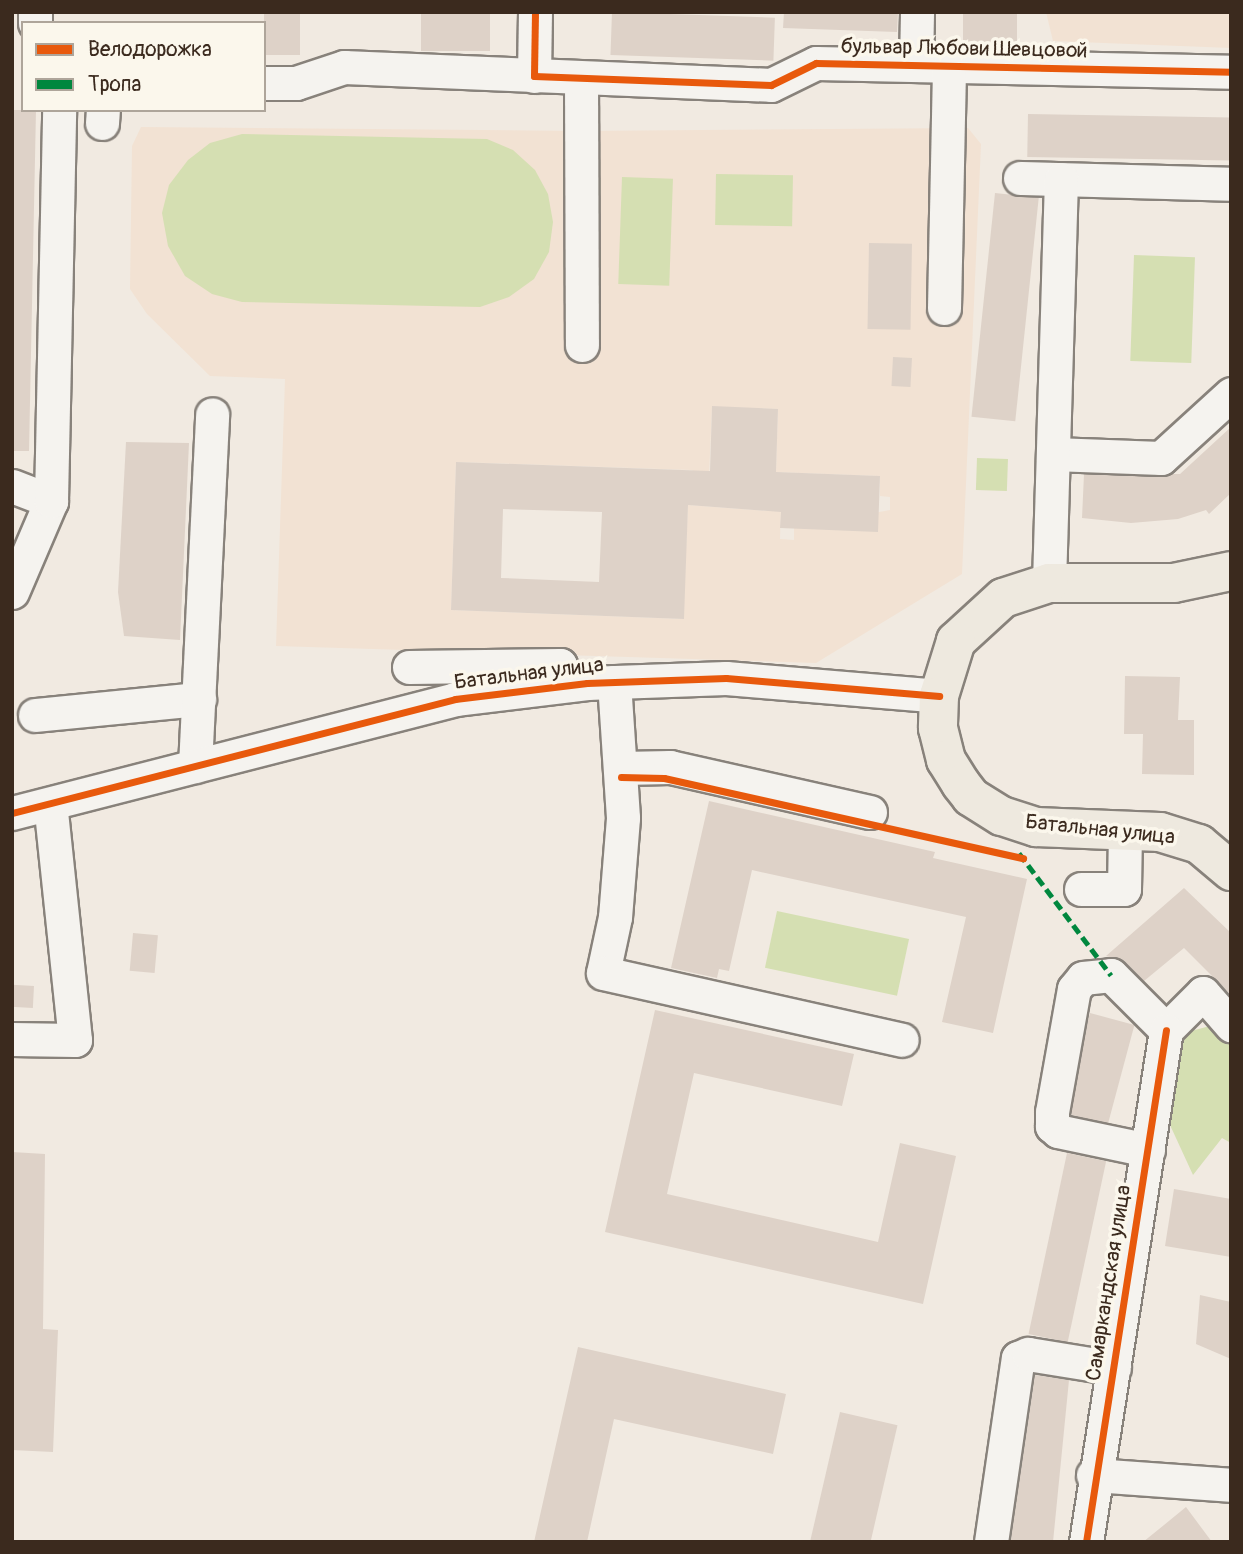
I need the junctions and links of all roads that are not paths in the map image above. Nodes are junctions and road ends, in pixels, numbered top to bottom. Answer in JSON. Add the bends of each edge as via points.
{"nodes":[{"id":1,"x":535,"y":12,"type":"edge"},
{"id":2,"x":917,"y":12,"type":"edge"},
{"id":3,"x":916,"y":65,"type":"junction"},
{"id":4,"x":949,"y":66,"type":"junction"},
{"id":5,"x":1231,"y":72,"type":"edge"},
{"id":6,"x":534,"y":76,"type":"junction"},
{"id":7,"x":581,"y":78,"type":"junction"},
{"id":8,"x":266,"y":83,"type":"edge"},
{"id":9,"x":59,"y":112,"type":"edge"},
{"id":10,"x":1020,"y":178,"type":"dead end"},
{"id":11,"x":1061,"y":179,"type":"junction"},
{"id":12,"x":1231,"y":184,"type":"edge"},
{"id":13,"x":944,"y":308,"type":"dead end"},
{"id":14,"x":582,"y":345,"type":"dead end"},
{"id":15,"x":1231,"y":394,"type":"edge"},
{"id":16,"x":212,"y":414,"type":"dead end"},
{"id":17,"x":1053,"y":454,"type":"junction"},
{"id":18,"x":12,"y":486,"type":"edge"},
{"id":19,"x":51,"y":501,"type":"junction"},
{"id":20,"x":21,"y":550,"type":"edge"},
{"id":21,"x":1231,"y":571,"type":"edge"},
{"id":22,"x":1049,"y":583,"type":"junction"},
{"id":23,"x":12,"y":592,"type":"edge"},
{"id":24,"x":409,"y":667,"type":"dead end"},
{"id":25,"x":614,"y":682,"type":"junction"},
{"id":26,"x":569,"y":685,"type":"junction"},
{"id":27,"x":939,"y":696,"type":"junction"},
{"id":28,"x":199,"y":699,"type":"junction"},
{"id":29,"x":34,"y":715,"type":"dead end"},
{"id":30,"x":195,"y":766,"type":"junction"},
{"id":31,"x":621,"y":768,"type":"junction"},
{"id":32,"x":50,"y":804,"type":"junction"},
{"id":33,"x":870,"y":812,"type":"dead end"},
{"id":34,"x":12,"y":813,"type":"edge"},
{"id":35,"x":1125,"y":831,"type":"junction"},
{"id":36,"x":1231,"y":871,"type":"edge"},
{"id":37,"x":1081,"y":889,"type":"dead end"},
{"id":38,"x":1231,"y":1025,"type":"edge"},
{"id":39,"x":1166,"y":1030,"type":"junction"},
{"id":40,"x":12,"y":1038,"type":"edge"},
{"id":41,"x":902,"y":1040,"type":"dead end"},
{"id":42,"x":1148,"y":1150,"type":"junction"},
{"id":43,"x":1114,"y":1368,"type":"junction"},
{"id":44,"x":1093,"y":1475,"type":"junction"},
{"id":45,"x":1231,"y":1485,"type":"edge"},
{"id":46,"x":991,"y":1542,"type":"edge"},
{"id":47,"x":1086,"y":1542,"type":"edge"}],
"edges":[{"from":1,"to":6,"type":"street"},
{"from":2,"to":3,"type":"street"},
{"from":3,"to":4,"type":"street","name":"бульвар Любови Шевцовой"},
{"from":3,"to":7,"type":"street","name":"бульвар Любови Шевцовой","via":[[816,62],[771,85]]},
{"from":4,"to":5,"type":"street","name":"бульвар Любови Шевцовой"},
{"from":4,"to":13,"type":"street"},
{"from":6,"to":7,"type":"street","name":"бульвар Любови Шевцовой"},
{"from":6,"to":8,"type":"street","name":"бульвар Любови Шевцовой","via":[[344,67],[296,83]]},
{"from":7,"to":14,"type":"street"},
{"from":9,"to":19,"type":"street"},
{"from":10,"to":11,"type":"street"},
{"from":11,"to":12,"type":"street"},
{"from":11,"to":17,"type":"street"},
{"from":15,"to":17,"type":"street","via":[[1161,458]]},
{"from":16,"to":28,"type":"street"},
{"from":17,"to":22,"type":"street"},
{"from":18,"to":19,"type":"street"},
{"from":19,"to":20,"type":"street"},
{"from":20,"to":23,"type":"street"},
{"from":21,"to":22,"type":"main road","via":[[1174,583]]},
{"from":22,"to":27,"type":"main road","via":[[1003,598],[966,627],[951,653]]},
{"from":24,"to":26,"type":"street","via":[[560,664]]},
{"from":25,"to":26,"type":"street","name":"Батальная улица"},
{"from":25,"to":27,"type":"street","name":"Батальная улица","via":[[726,678]]},
{"from":25,"to":31,"type":"street"},
{"from":26,"to":30,"type":"street","name":"Батальная улица","via":[[455,699]]},
{"from":27,"to":35,"type":"main road","name":"Батальная улица","via":[[938,728],[946,760],[971,797],[1002,816],[1036,827]]},
{"from":28,"to":29,"type":"street"},
{"from":28,"to":30,"type":"street"},
{"from":30,"to":32,"type":"street","name":"Батальная улица"},
{"from":31,"to":33,"type":"street","via":[[670,767]]},
{"from":31,"to":41,"type":"street","via":[[621,869],[603,973]]},
{"from":32,"to":34,"type":"street","name":"Батальная улица"},
{"from":32,"to":40,"type":"street","via":[[75,1040]]},
{"from":35,"to":36,"type":"main road","name":"Батальная улица","via":[[1160,832],[1199,844]]},
{"from":35,"to":37,"type":"street","via":[[1124,889]]},
{"from":38,"to":39,"type":"street","via":[[1203,993]]},
{"from":39,"to":42,"type":"street","name":"Самаркандская улица"},
{"from":39,"to":42,"type":"street","via":[[1111,975],[1083,978],[1074,989],[1052,1126]]},
{"from":42,"to":43,"type":"street","name":"Самаркандская улица"},
{"from":43,"to":44,"type":"street","name":"Самаркандская улица"},
{"from":43,"to":46,"type":"street","via":[[1028,1354],[1018,1358]]},
{"from":44,"to":45,"type":"street"},
{"from":44,"to":47,"type":"street","name":"Самаркандская улица"}]}
